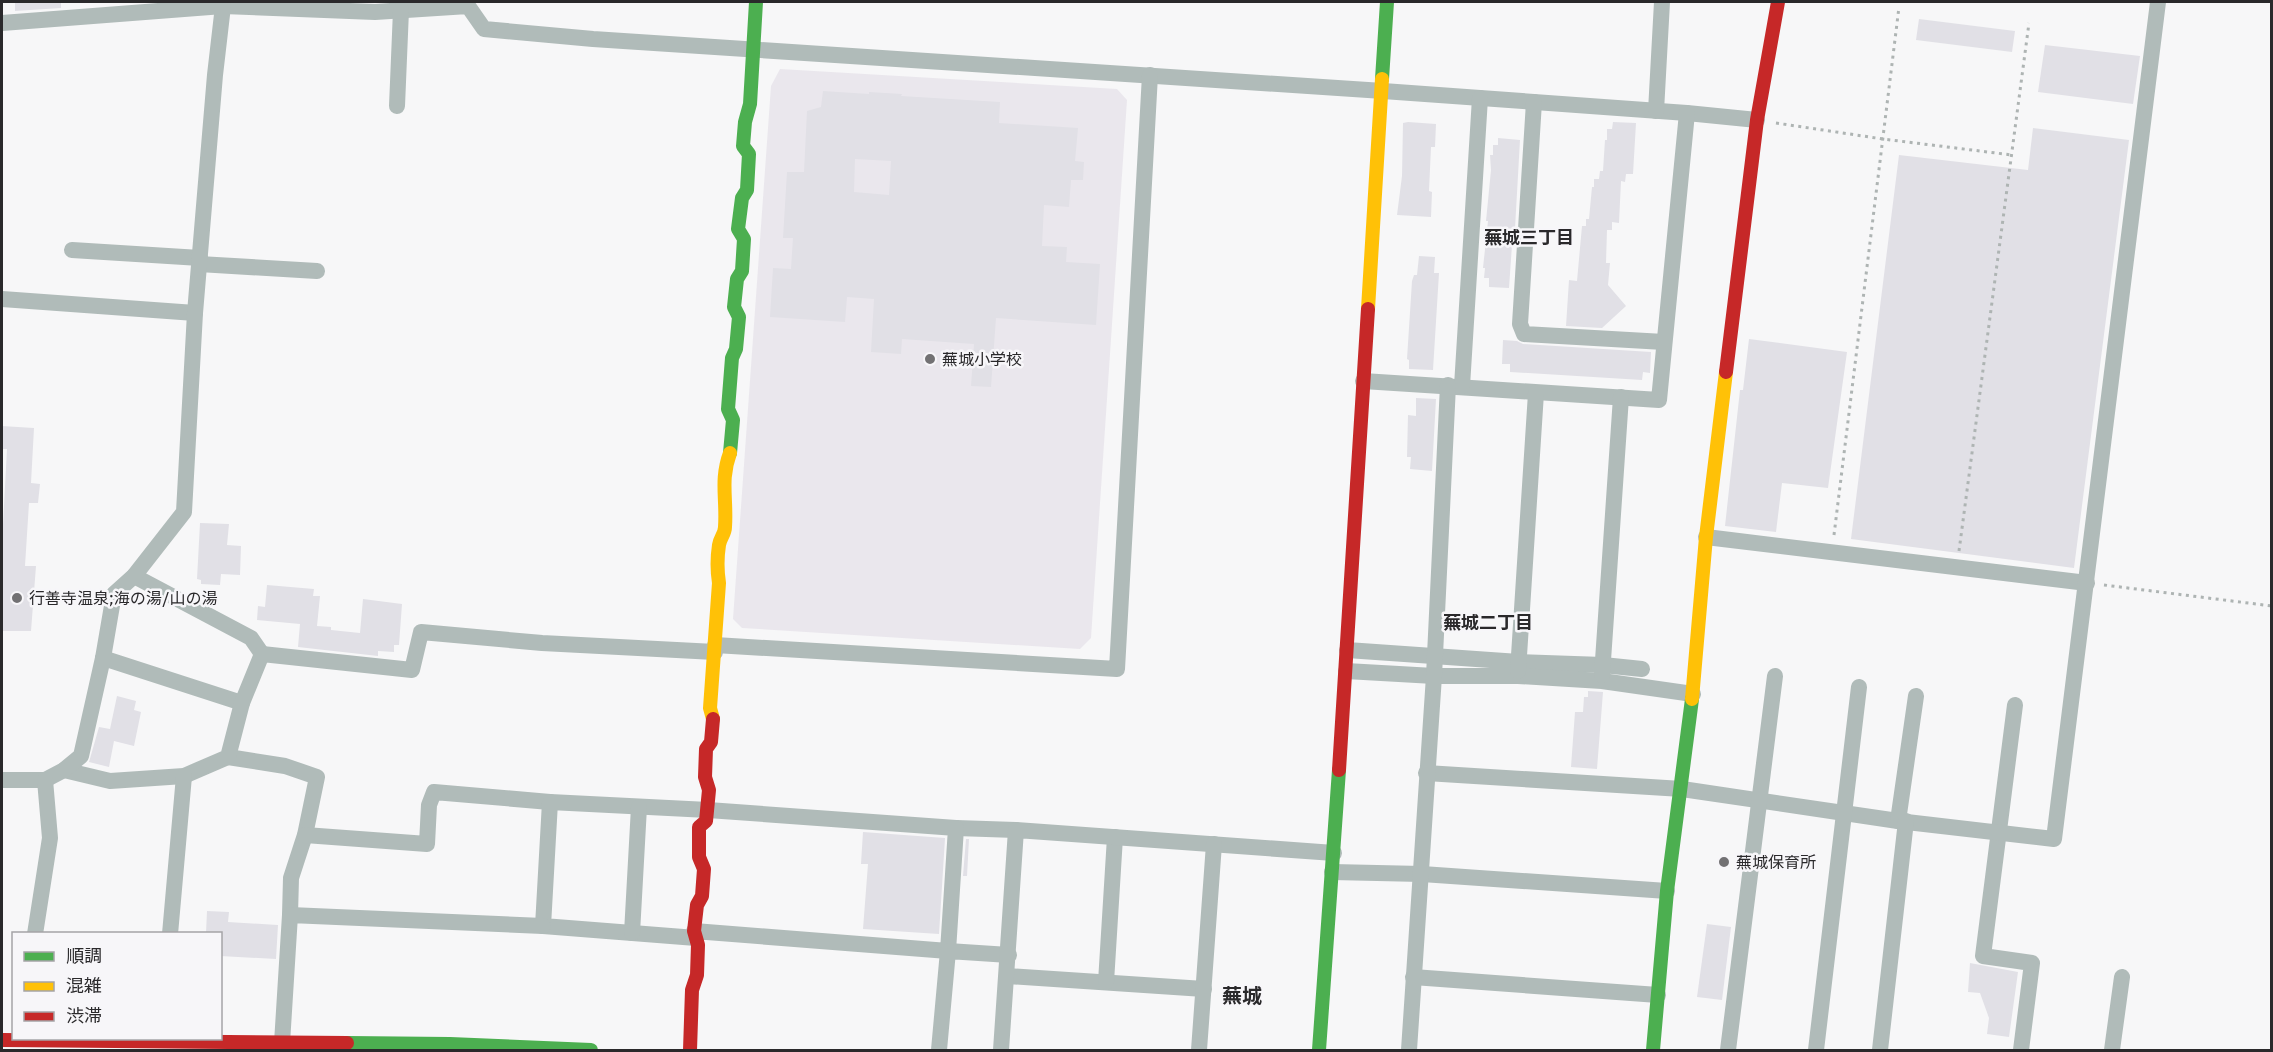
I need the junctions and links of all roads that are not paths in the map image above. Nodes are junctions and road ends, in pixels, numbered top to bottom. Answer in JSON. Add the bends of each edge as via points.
{"nodes":[{"id":1,"x":756,"y":2,"type":"edge"},
{"id":2,"x":1387,"y":2,"type":"edge"},
{"id":3,"x":1662,"y":2,"type":"edge"},
{"id":4,"x":1778,"y":2,"type":"edge"},
{"id":5,"x":2158,"y":2,"type":"edge"},
{"id":6,"x":223,"y":6,"type":"junction"},
{"id":7,"x":401,"y":10,"type":"junction"},
{"id":8,"x":2,"y":24,"type":"edge"},
{"id":9,"x":754,"y":51,"type":"junction"},
{"id":10,"x":1150,"y":75,"type":"junction"},
{"id":11,"x":1383,"y":92,"type":"junction"},
{"id":12,"x":1480,"y":98,"type":"junction"},
{"id":13,"x":1534,"y":102,"type":"junction"},
{"id":14,"x":397,"y":106,"type":"dead end"},
{"id":15,"x":1656,"y":111,"type":"junction"},
{"id":16,"x":1687,"y":113,"type":"junction"},
{"id":17,"x":1758,"y":120,"type":"junction"},
{"id":18,"x":72,"y":250,"type":"dead end"},
{"id":19,"x":200,"y":261,"type":"junction"},
{"id":20,"x":317,"y":271,"type":"dead end"},
{"id":21,"x":2,"y":300,"type":"edge"},
{"id":22,"x":195,"y":313,"type":"junction"},
{"id":23,"x":1664,"y":342,"type":"junction"},
{"id":24,"x":1363,"y":381,"type":"junction"},
{"id":25,"x":1455,"y":386,"type":"junction"},
{"id":26,"x":1536,"y":393,"type":"junction"},
{"id":27,"x":1621,"y":397,"type":"junction"},
{"id":28,"x":1706,"y":537,"type":"junction"},
{"id":29,"x":134,"y":576,"type":"junction"},
{"id":30,"x":2086,"y":583,"type":"junction"},
{"id":31,"x":715,"y":649,"type":"junction"},
{"id":32,"x":1347,"y":650,"type":"junction"},
{"id":33,"x":262,"y":654,"type":"junction"},
{"id":34,"x":1435,"y":656,"type":"junction"},
{"id":35,"x":103,"y":658,"type":"junction"},
{"id":36,"x":1518,"y":669,"type":"junction"},
{"id":37,"x":1642,"y":669,"type":"dead end"},
{"id":38,"x":1346,"y":671,"type":"junction"},
{"id":39,"x":1603,"y":673,"type":"junction"},
{"id":40,"x":1434,"y":676,"type":"junction"},
{"id":41,"x":1775,"y":676,"type":"dead end"},
{"id":42,"x":1859,"y":687,"type":"dead end"},
{"id":43,"x":1693,"y":694,"type":"junction"},
{"id":44,"x":1916,"y":696,"type":"dead end"},
{"id":45,"x":242,"y":703,"type":"junction"},
{"id":46,"x":2016,"y":705,"type":"dead end"},
{"id":47,"x":228,"y":757,"type":"junction"},
{"id":48,"x":64,"y":770,"type":"junction"},
{"id":49,"x":1426,"y":773,"type":"junction"},
{"id":50,"x":184,"y":776,"type":"junction"},
{"id":51,"x":2,"y":780,"type":"edge"},
{"id":52,"x":45,"y":780,"type":"junction"},
{"id":53,"x":1682,"y":789,"type":"junction"},
{"id":54,"x":1760,"y":801,"type":"junction"},
{"id":55,"x":550,"y":802,"type":"junction"},
{"id":56,"x":639,"y":807,"type":"junction"},
{"id":57,"x":708,"y":810,"type":"junction"},
{"id":58,"x":1845,"y":812,"type":"junction"},
{"id":59,"x":1902,"y":821,"type":"junction"},
{"id":60,"x":956,"y":828,"type":"junction"},
{"id":61,"x":1016,"y":830,"type":"junction"},
{"id":62,"x":1999,"y":832,"type":"junction"},
{"id":63,"x":305,"y":835,"type":"junction"},
{"id":64,"x":1115,"y":837,"type":"junction"},
{"id":65,"x":1214,"y":844,"type":"junction"},
{"id":66,"x":1334,"y":853,"type":"junction"},
{"id":67,"x":1332,"y":872,"type":"junction"},
{"id":68,"x":1422,"y":874,"type":"junction"},
{"id":69,"x":1666,"y":891,"type":"junction"},
{"id":70,"x":290,"y":915,"type":"junction"},
{"id":71,"x":543,"y":926,"type":"junction"},
{"id":72,"x":35,"y":932,"type":"edge"},
{"id":73,"x":170,"y":932,"type":"edge"},
{"id":74,"x":632,"y":933,"type":"junction"},
{"id":75,"x":695,"y":934,"type":"junction"},
{"id":76,"x":948,"y":951,"type":"junction"},
{"id":77,"x":1009,"y":955,"type":"junction"},
{"id":78,"x":1007,"y":976,"type":"junction"},
{"id":79,"x":2122,"y":976,"type":"dead end"},
{"id":80,"x":1413,"y":977,"type":"junction"},
{"id":81,"x":1106,"y":982,"type":"junction"},
{"id":82,"x":1204,"y":989,"type":"junction"},
{"id":83,"x":1658,"y":995,"type":"junction"},
{"id":84,"x":160,"y":1040,"type":"edge"},
{"id":85,"x":282,"y":1042,"type":"junction"},
{"id":86,"x":12,"y":1043,"type":"edge"},
{"id":87,"x":306,"y":1047,"type":"edge"},
{"id":88,"x":591,"y":1050,"type":"edge"},
{"id":89,"x":690,"y":1050,"type":"edge"},
{"id":90,"x":939,"y":1050,"type":"edge"},
{"id":91,"x":1001,"y":1050,"type":"edge"},
{"id":92,"x":1199,"y":1050,"type":"edge"},
{"id":93,"x":1319,"y":1050,"type":"edge"},
{"id":94,"x":1409,"y":1050,"type":"edge"},
{"id":95,"x":1653,"y":1050,"type":"edge"},
{"id":96,"x":1728,"y":1050,"type":"edge"},
{"id":97,"x":1816,"y":1050,"type":"edge"},
{"id":98,"x":1880,"y":1050,"type":"edge"},
{"id":99,"x":2021,"y":1050,"type":"edge"},
{"id":100,"x":2112,"y":1050,"type":"edge"}],
"edges":[{"from":1,"to":9,"type":"street"},
{"from":2,"to":11,"type":"street"},
{"from":3,"to":15,"type":"street"},
{"from":4,"to":17,"type":"street"},
{"from":5,"to":30,"type":"street"},
{"from":6,"to":7,"type":"street"},
{"from":6,"to":8,"type":"street"},
{"from":6,"to":19,"type":"street"},
{"from":7,"to":9,"type":"street","via":[[468,6],[484,29]]},
{"from":7,"to":14,"type":"street"},
{"from":9,"to":10,"type":"street"},
{"from":9,"to":31,"type":"street","via":[[743,146],[749,154],[747,190],[742,198],[738,230],[744,239],[734,307],[739,317],[728,409],[734,420],[723,487],[727,501],[725,532],[719,542]]},
{"from":10,"to":11,"type":"street"},
{"from":10,"to":31,"type":"street","via":[[1117,669]]},
{"from":11,"to":12,"type":"street"},
{"from":11,"to":24,"type":"street"},
{"from":12,"to":13,"type":"street"},
{"from":12,"to":25,"type":"street"},
{"from":13,"to":15,"type":"street"},
{"from":13,"to":23,"type":"street","via":[[1520,324],[1524,334]]},
{"from":15,"to":16,"type":"street"},
{"from":16,"to":17,"type":"street"},
{"from":16,"to":23,"type":"street"},
{"from":17,"to":28,"type":"street"},
{"from":18,"to":19,"type":"street"},
{"from":19,"to":20,"type":"street"},
{"from":19,"to":22,"type":"street"},
{"from":21,"to":22,"type":"street"},
{"from":22,"to":29,"type":"street","via":[[184,512]]},
{"from":23,"to":27,"type":"street","via":[[1659,400]]},
{"from":24,"to":25,"type":"street"},
{"from":24,"to":32,"type":"street"},
{"from":25,"to":26,"type":"street"},
{"from":25,"to":34,"type":"street"},
{"from":26,"to":27,"type":"street"},
{"from":26,"to":36,"type":"street"},
{"from":27,"to":39,"type":"street"},
{"from":28,"to":30,"type":"street"},
{"from":28,"to":43,"type":"street"},
{"from":29,"to":33,"type":"street","via":[[250,638]]},
{"from":29,"to":35,"type":"street","via":[[114,594]]},
{"from":30,"to":62,"type":"street","via":[[2054,839]]},
{"from":31,"to":33,"type":"street","via":[[542,643],[421,632],[412,670]]},
{"from":31,"to":57,"type":"street","via":[[711,742],[706,748]]},
{"from":32,"to":34,"type":"street"},
{"from":32,"to":38,"type":"street"},
{"from":33,"to":45,"type":"street"},
{"from":34,"to":36,"type":"street"},
{"from":34,"to":40,"type":"street"},
{"from":35,"to":45,"type":"street"},
{"from":35,"to":48,"type":"street","via":[[81,756]]},
{"from":36,"to":39,"type":"street"},
{"from":36,"to":40,"type":"street"},
{"from":37,"to":39,"type":"street"},
{"from":38,"to":40,"type":"street"},
{"from":38,"to":66,"type":"street"},
{"from":39,"to":43,"type":"street"},
{"from":40,"to":49,"type":"street"},
{"from":41,"to":54,"type":"street"},
{"from":42,"to":58,"type":"street"},
{"from":43,"to":53,"type":"street"},
{"from":44,"to":59,"type":"street"},
{"from":45,"to":47,"type":"street"},
{"from":46,"to":62,"type":"street"},
{"from":47,"to":50,"type":"street"},
{"from":47,"to":63,"type":"street","via":[[285,766],[317,777]]},
{"from":48,"to":50,"type":"street","via":[[110,781]]},
{"from":48,"to":52,"type":"street"},
{"from":49,"to":53,"type":"street"},
{"from":49,"to":68,"type":"street"},
{"from":50,"to":73,"type":"street"},
{"from":51,"to":52,"type":"street"},
{"from":52,"to":72,"type":"street","via":[[50,837]]},
{"from":53,"to":54,"type":"street"},
{"from":53,"to":69,"type":"street"},
{"from":54,"to":58,"type":"street"},
{"from":54,"to":96,"type":"street"},
{"from":55,"to":56,"type":"street"},
{"from":55,"to":63,"type":"street","via":[[434,792],[429,805],[427,844]]},
{"from":55,"to":71,"type":"street"},
{"from":56,"to":57,"type":"street"},
{"from":56,"to":74,"type":"street"},
{"from":57,"to":60,"type":"street"},
{"from":57,"to":75,"type":"street","via":[[706,821],[699,827],[699,857],[704,869]]},
{"from":58,"to":59,"type":"street"},
{"from":58,"to":97,"type":"street"},
{"from":59,"to":62,"type":"street"},
{"from":59,"to":98,"type":"street"},
{"from":60,"to":61,"type":"street"},
{"from":60,"to":76,"type":"street"},
{"from":61,"to":64,"type":"street"},
{"from":61,"to":77,"type":"street"},
{"from":62,"to":99,"type":"street","via":[[1983,956],[2032,963]]},
{"from":63,"to":70,"type":"street","via":[[291,878]]},
{"from":64,"to":65,"type":"street"},
{"from":64,"to":81,"type":"street"},
{"from":65,"to":66,"type":"street"},
{"from":65,"to":82,"type":"street"},
{"from":66,"to":67,"type":"street"},
{"from":67,"to":68,"type":"street"},
{"from":67,"to":93,"type":"street"},
{"from":68,"to":69,"type":"street"},
{"from":68,"to":80,"type":"street"},
{"from":69,"to":83,"type":"street"},
{"from":70,"to":71,"type":"street"},
{"from":70,"to":85,"type":"street"},
{"from":71,"to":74,"type":"street"},
{"from":74,"to":75,"type":"street"},
{"from":75,"to":76,"type":"street"},
{"from":75,"to":89,"type":"street","via":[[699,945],[692,990]]},
{"from":76,"to":77,"type":"street"},
{"from":76,"to":90,"type":"street"},
{"from":77,"to":78,"type":"street"},
{"from":78,"to":81,"type":"street"},
{"from":78,"to":91,"type":"street"},
{"from":79,"to":100,"type":"street"},
{"from":80,"to":83,"type":"street"},
{"from":80,"to":94,"type":"street"},
{"from":81,"to":82,"type":"street"},
{"from":82,"to":92,"type":"street"},
{"from":83,"to":95,"type":"street"},
{"from":84,"to":85,"type":"street"},
{"from":84,"to":86,"type":"street"},
{"from":85,"to":87,"type":"street"},
{"from":87,"to":88,"type":"street","via":[[450,1044]]}]}
